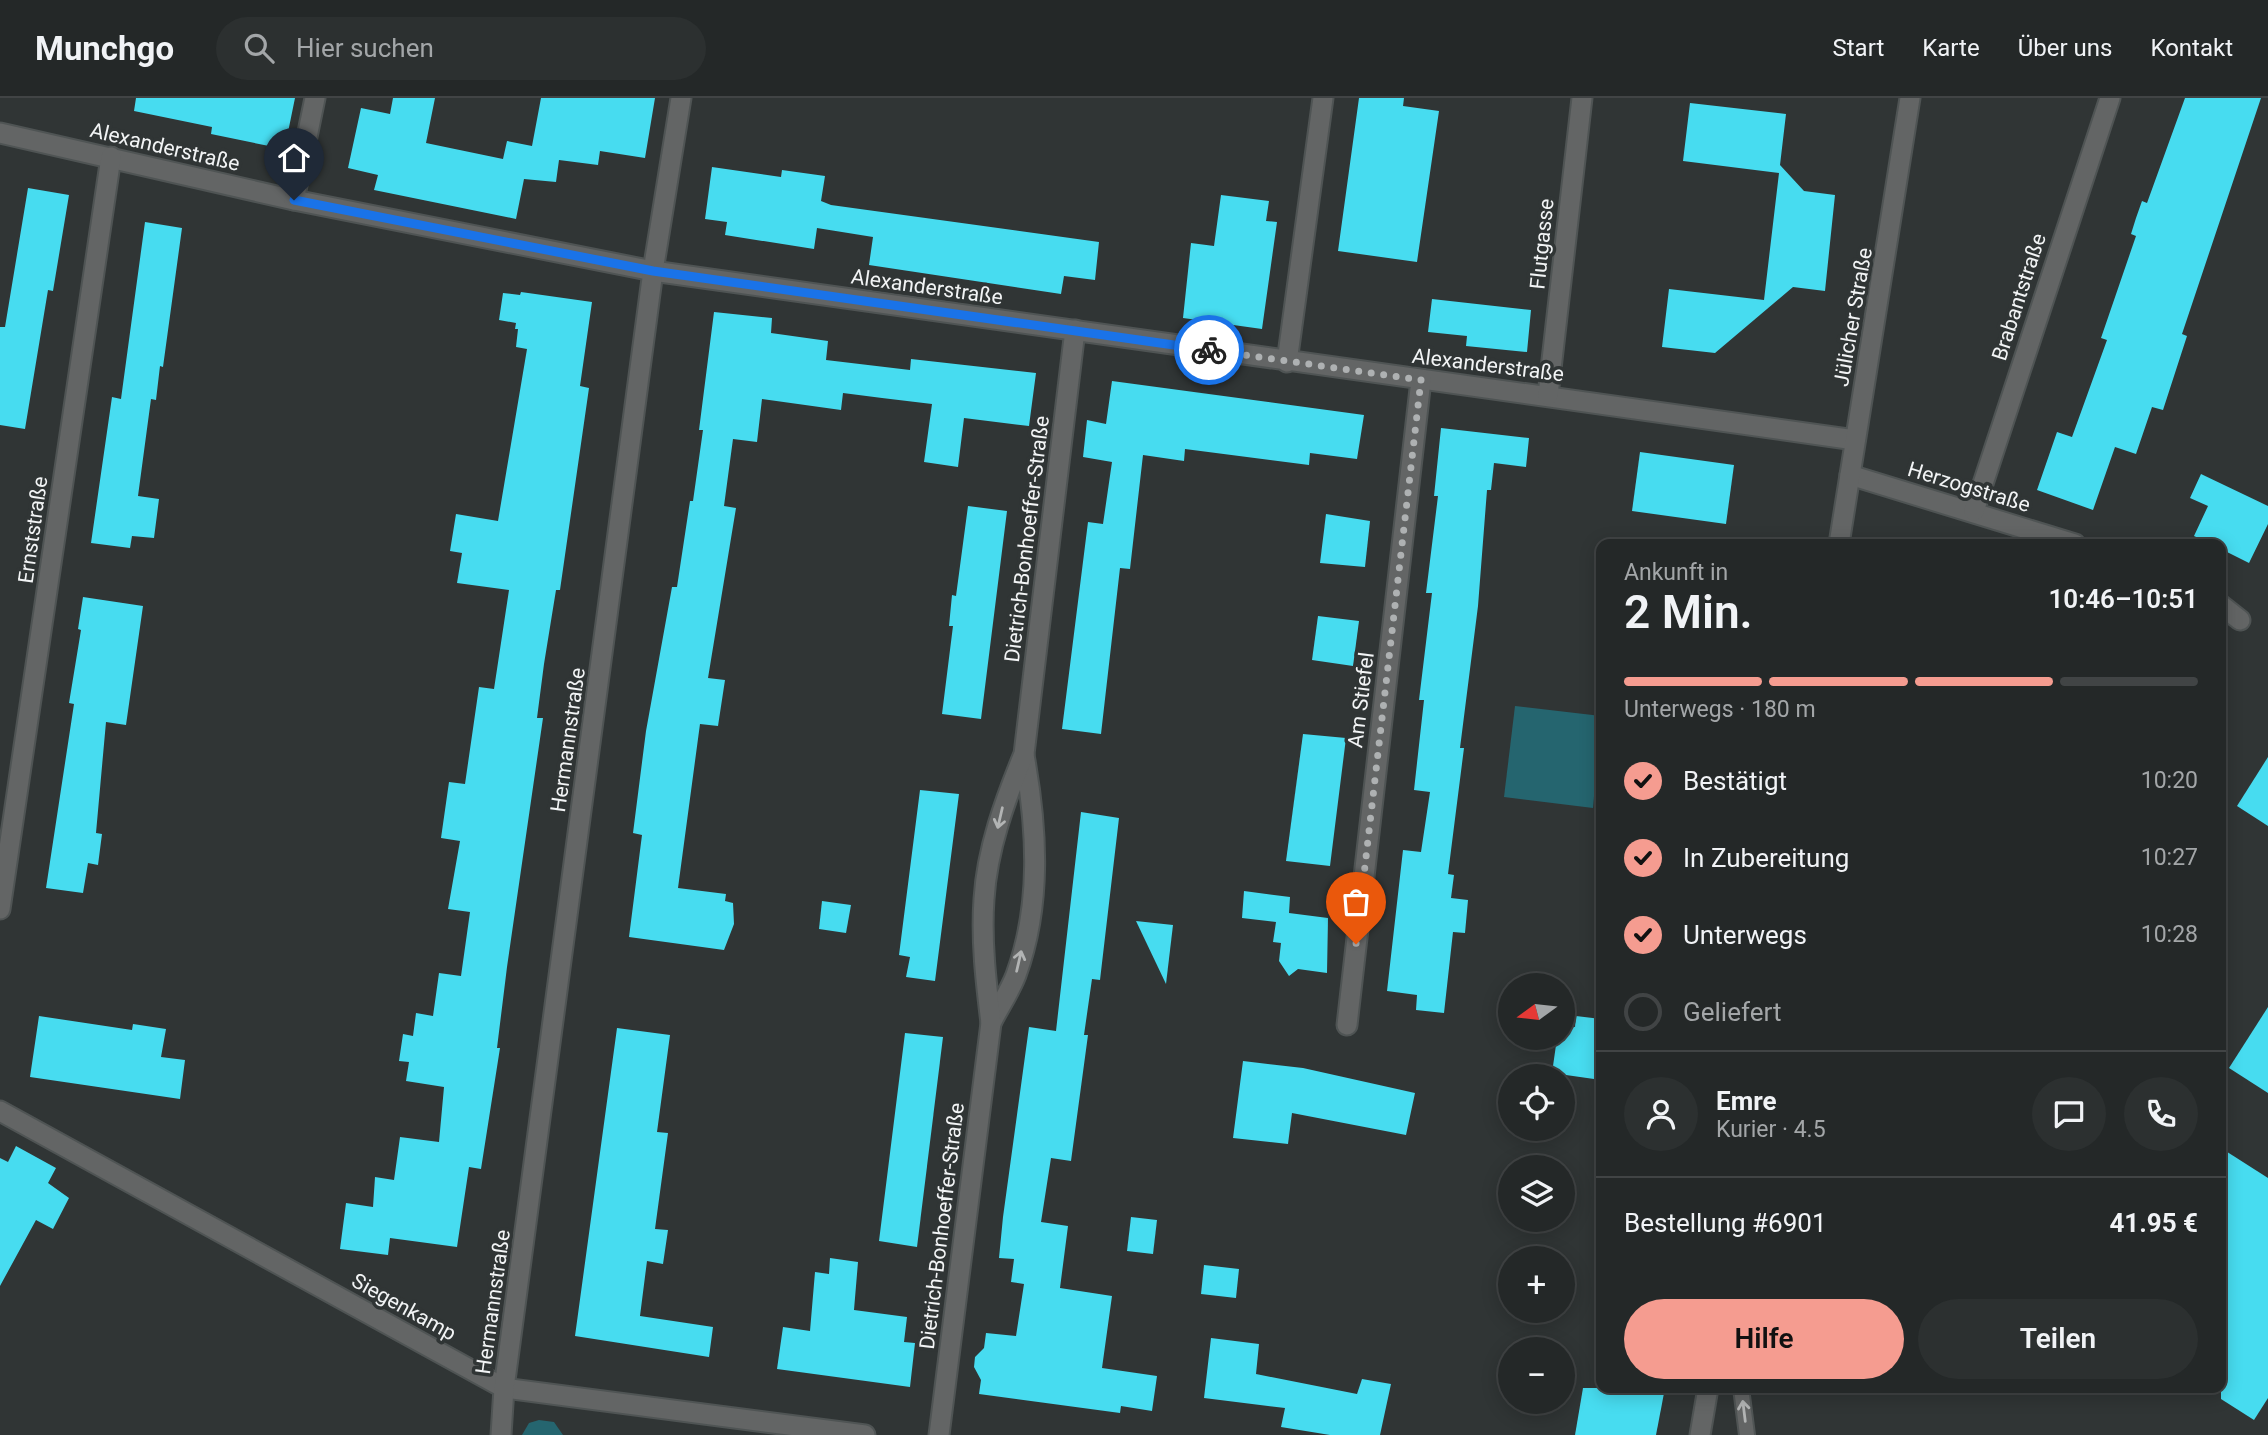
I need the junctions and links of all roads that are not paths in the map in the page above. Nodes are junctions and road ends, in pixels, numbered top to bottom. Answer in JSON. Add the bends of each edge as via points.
{"nodes":[{"id":1,"x":315,"y":98,"type":"edge"},
{"id":2,"x":681,"y":98,"type":"edge"},
{"id":3,"x":1323,"y":98,"type":"edge"},
{"id":4,"x":1582,"y":98,"type":"edge"},
{"id":5,"x":1910,"y":98,"type":"edge"},
{"id":6,"x":2110,"y":98,"type":"edge"},
{"id":7,"x":0,"y":133,"type":"edge"},
{"id":8,"x":111,"y":157,"type":"junction"},
{"id":9,"x":294,"y":200,"type":"junction"},
{"id":10,"x":653,"y":271,"type":"junction"},
{"id":11,"x":1075,"y":330,"type":"junction"},
{"id":12,"x":1287,"y":362,"type":"junction"},
{"id":13,"x":1421,"y":380,"type":"junction"},
{"id":14,"x":1548,"y":395,"type":"junction"},
{"id":15,"x":1855,"y":440,"type":"junction"},
{"id":16,"x":1850,"y":475,"type":"junction"},
{"id":17,"x":1974,"y":511,"type":"junction"},
{"id":18,"x":1840,"y":539,"type":"edge"},
{"id":19,"x":2060,"y":539,"type":"edge"},
{"id":20,"x":2226,"y":609,"type":"edge"},
{"id":21,"x":2240,"y":620,"type":"dead end"},
{"id":22,"x":1024,"y":754,"type":"junction"},
{"id":23,"x":0,"y":909,"type":"edge"},
{"id":24,"x":990,"y":1023,"type":"junction"},
{"id":25,"x":1347,"y":1025,"type":"dead end"},
{"id":26,"x":0,"y":1111,"type":"edge"},
{"id":27,"x":504,"y":1388,"type":"junction"},
{"id":28,"x":1707,"y":1393,"type":"edge"},
{"id":29,"x":1742,"y":1393,"type":"edge"},
{"id":30,"x":501,"y":1435,"type":"edge"},
{"id":31,"x":865,"y":1435,"type":"edge"},
{"id":32,"x":939,"y":1435,"type":"edge"},
{"id":33,"x":1700,"y":1435,"type":"edge"},
{"id":34,"x":1747,"y":1435,"type":"edge"}],
"edges":[{"from":1,"to":9,"type":"street"},
{"from":2,"to":10,"type":"street","name":"Hermannstraße"},
{"from":3,"to":12,"type":"street"},
{"from":4,"to":14,"type":"street","name":"Flutgasse"},
{"from":5,"to":15,"type":"street","name":"Jülicher Straße"},
{"from":6,"to":17,"type":"street","name":"Brabantstraße"},
{"from":7,"to":8,"type":"street","name":"Alexanderstraße"},
{"from":8,"to":9,"type":"street","name":"Alexanderstraße"},
{"from":8,"to":23,"type":"street","name":"Ernststraße"},
{"from":9,"to":10,"type":"street","name":"Alexanderstraße"},
{"from":10,"to":11,"type":"street","name":"Alexanderstraße"},
{"from":10,"to":27,"type":"street","name":"Hermannstraße"},
{"from":11,"to":12,"type":"street","name":"Alexanderstraße"},
{"from":11,"to":22,"type":"street","name":"Dietrich-Bonhoeffer-Straße"},
{"from":12,"to":13,"type":"street","name":"Alexanderstraße"},
{"from":13,"to":14,"type":"street","name":"Alexanderstraße"},
{"from":13,"to":25,"type":"street","name":"Am Stiefel"},
{"from":14,"to":15,"type":"street","name":"Alexanderstraße"},
{"from":15,"to":16,"type":"street","name":"Jülicher Straße"},
{"from":16,"to":17,"type":"street","name":"Herzogstraße"},
{"from":16,"to":18,"type":"street","name":"Jülicher Straße"},
{"from":17,"to":19,"type":"street","name":"Herzogstraße"},
{"from":20,"to":21,"type":"street"},
{"from":22,"to":24,"type":"street","name":"Dietrich-Bonhoeffer-Straße","one_way":true,"via":[[1002,808],[984,897]]},
{"from":24,"to":22,"type":"street","name":"Dietrich-Bonhoeffer-Straße","one_way":true,"via":[[1016,975],[1034,899],[1034,814]]},
{"from":24,"to":32,"type":"street","name":"Dietrich-Bonhoeffer-Straße"},
{"from":26,"to":27,"type":"street","name":"Siegenkamp"},
{"from":27,"to":30,"type":"street","name":"Hermannstraße"},
{"from":27,"to":31,"type":"street","name":"Siegenkamp"},
{"from":28,"to":33,"type":"street"},
{"from":34,"to":29,"type":"lane","one_way":true}]}
